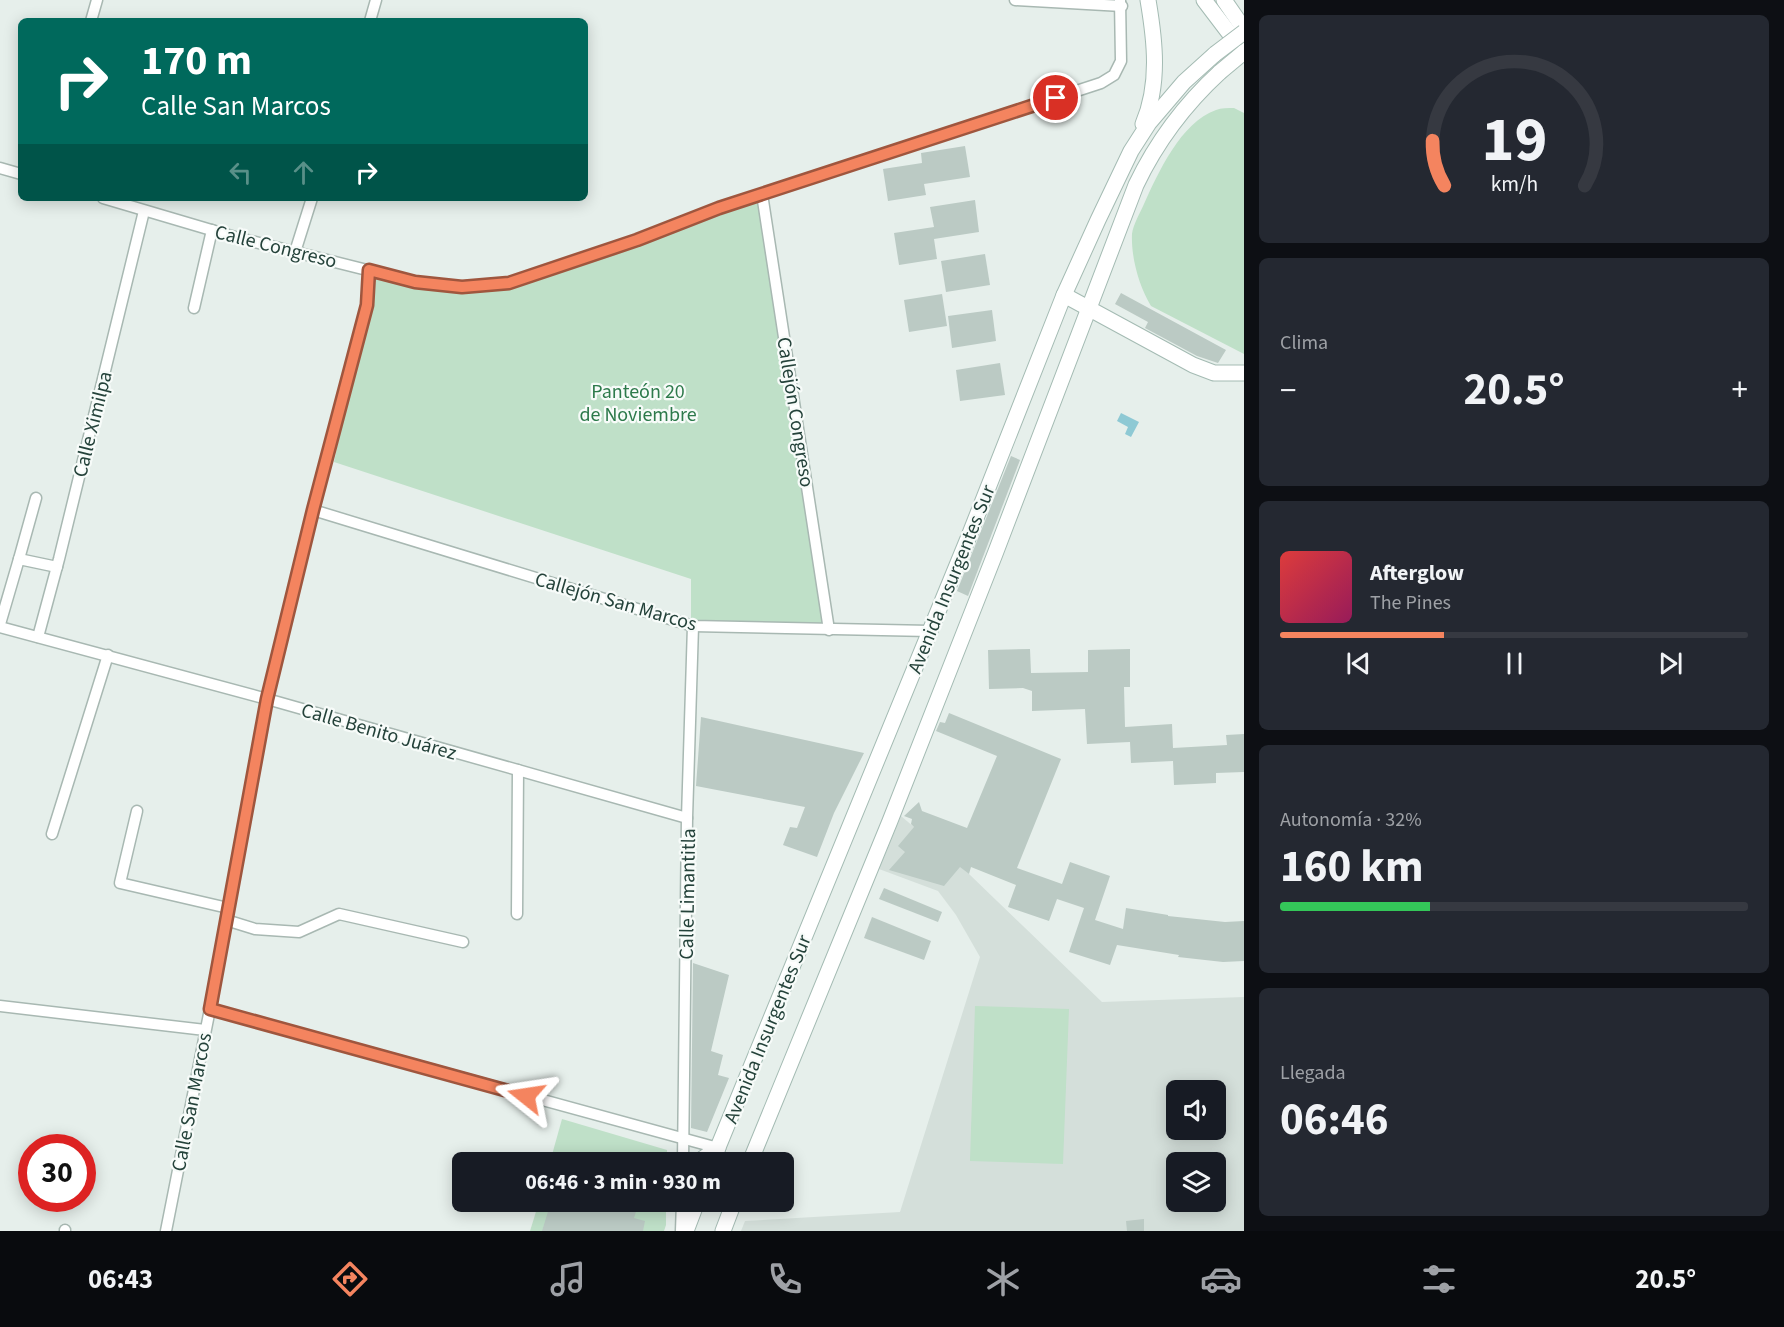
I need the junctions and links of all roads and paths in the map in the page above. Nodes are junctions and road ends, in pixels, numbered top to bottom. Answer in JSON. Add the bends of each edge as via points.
{"nodes":[{"id":1,"x":97,"y":0,"type":"edge"},
{"id":2,"x":376,"y":0,"type":"edge"},
{"id":3,"x":1015,"y":0,"type":"edge"},
{"id":4,"x":1148,"y":0,"type":"edge"},
{"id":5,"x":1204,"y":0,"type":"edge"},
{"id":6,"x":1224,"y":0,"type":"edge"},
{"id":7,"x":1121,"y":3,"type":"edge"},
{"id":8,"x":93,"y":18,"type":"edge"},
{"id":9,"x":371,"y":18,"type":"edge"},
{"id":10,"x":1244,"y":30,"type":"edge"},
{"id":11,"x":1244,"y":53,"type":"edge"},
{"id":12,"x":1131,"y":151,"type":"junction"},
{"id":13,"x":0,"y":168,"type":"edge"},
{"id":14,"x":18,"y":173,"type":"edge"},
{"id":15,"x":762,"y":194,"type":"junction"},
{"id":16,"x":112,"y":201,"type":"edge"},
{"id":17,"x":311,"y":201,"type":"edge"},
{"id":18,"x":144,"y":211,"type":"junction"},
{"id":19,"x":212,"y":230,"type":"junction"},
{"id":20,"x":295,"y":252,"type":"junction"},
{"id":21,"x":369,"y":270,"type":"junction"},
{"id":22,"x":1064,"y":295,"type":"junction"},
{"id":23,"x":194,"y":308,"type":"dead end"},
{"id":24,"x":1090,"y":309,"type":"junction"},
{"id":25,"x":1244,"y":373,"type":"edge"},
{"id":26,"x":36,"y":498,"type":"dead end"},
{"id":27,"x":313,"y":510,"type":"junction"},
{"id":28,"x":19,"y":559,"type":"junction"},
{"id":29,"x":57,"y":567,"type":"junction"},
{"id":30,"x":0,"y":625,"type":"edge"},
{"id":31,"x":693,"y":626,"type":"junction"},
{"id":32,"x":829,"y":630,"type":"junction"},
{"id":33,"x":930,"y":631,"type":"junction"},
{"id":34,"x":38,"y":637,"type":"junction"},
{"id":35,"x":108,"y":655,"type":"junction"},
{"id":36,"x":267,"y":699,"type":"junction"},
{"id":37,"x":518,"y":770,"type":"junction"},
{"id":38,"x":137,"y":811,"type":"dead end"},
{"id":39,"x":687,"y":818,"type":"junction"},
{"id":40,"x":52,"y":834,"type":"dead end"},
{"id":41,"x":228,"y":908,"type":"junction"},
{"id":42,"x":517,"y":914,"type":"dead end"},
{"id":43,"x":226,"y":920,"type":"junction"},
{"id":44,"x":463,"y":942,"type":"dead end"},
{"id":45,"x":0,"y":1006,"type":"edge"},
{"id":46,"x":210,"y":1009,"type":"junction"},
{"id":47,"x":205,"y":1030,"type":"junction"},
{"id":48,"x":684,"y":1139,"type":"junction"},
{"id":49,"x":683,"y":1152,"type":"edge"},
{"id":50,"x":709,"y":1152,"type":"edge"},
{"id":51,"x":716,"y":1152,"type":"edge"},
{"id":52,"x":754,"y":1152,"type":"edge"},
{"id":53,"x":682,"y":1212,"type":"edge"},
{"id":54,"x":693,"y":1212,"type":"edge"},
{"id":55,"x":731,"y":1212,"type":"edge"},
{"id":56,"x":166,"y":1231,"type":"edge"},
{"id":57,"x":681,"y":1231,"type":"edge"},
{"id":58,"x":686,"y":1231,"type":"edge"},
{"id":59,"x":723,"y":1231,"type":"edge"}],
"edges":[{"from":1,"to":8,"type":"street"},
{"from":2,"to":9,"type":"street"},
{"from":3,"to":7,"type":"street"},
{"from":4,"to":12,"type":"main road","via":[[1155,74],[1148,112]]},
{"from":5,"to":11,"type":"main road"},
{"from":6,"to":10,"type":"main road"},
{"from":7,"to":15,"type":"street","name":"Calle Congreso","via":[[1121,61],[1114,75],[1101,83]]},
{"from":10,"to":12,"type":"main road","name":"Avenida Insurgentes Sur","bridge":true,"via":[[1161,106]]},
{"from":11,"to":24,"type":"main road","name":"Avenida Insurgentes Sur","bridge":true,"via":[[1220,72],[1175,120],[1148,160]]},
{"from":12,"to":22,"type":"main road","name":"Avenida Insurgentes Sur"},
{"from":13,"to":14,"type":"street"},
{"from":15,"to":21,"type":"street","name":"Calle Congreso","via":[[509,283],[462,287],[415,282]]},
{"from":15,"to":32,"type":"street","name":"Callejón Congreso"},
{"from":16,"to":18,"type":"street","name":"Calle Congreso"},
{"from":17,"to":20,"type":"street"},
{"from":18,"to":19,"type":"street","name":"Calle Congreso"},
{"from":18,"to":29,"type":"street","name":"Calle Ximilpa"},
{"from":19,"to":20,"type":"street","name":"Calle Congreso"},
{"from":19,"to":23,"type":"street"},
{"from":20,"to":21,"type":"street","name":"Calle Congreso"},
{"from":21,"to":27,"type":"street","name":"Calle San Marcos","via":[[367,305]]},
{"from":22,"to":24,"type":"main road"},
{"from":22,"to":33,"type":"main road","name":"Avenida Insurgentes Sur"},
{"from":24,"to":25,"type":"main road","via":[[1193,365],[1214,373]]},
{"from":24,"to":52,"type":"main road","name":"Avenida Insurgentes Sur","via":[[890,821]]},
{"from":26,"to":28,"type":"street"},
{"from":27,"to":31,"type":"street","name":"Callejón San Marcos"},
{"from":27,"to":36,"type":"street","name":"Calle San Marcos"},
{"from":28,"to":29,"type":"street"},
{"from":28,"to":30,"type":"street"},
{"from":29,"to":34,"type":"street","name":"Calle Ximilpa"},
{"from":30,"to":34,"type":"street","name":"Calle Benito Juárez"},
{"from":31,"to":32,"type":"street","name":"Callejón San Marcos"},
{"from":31,"to":39,"type":"street","name":"Calle Limantitla"},
{"from":32,"to":33,"type":"street","name":"Callejón San Marcos"},
{"from":33,"to":51,"type":"main road","name":"Avenida Insurgentes Sur"},
{"from":34,"to":35,"type":"street","name":"Calle Benito Juárez"},
{"from":35,"to":36,"type":"street","name":"Calle Benito Juárez"},
{"from":35,"to":40,"type":"street"},
{"from":36,"to":37,"type":"street","name":"Calle Benito Juárez"},
{"from":36,"to":41,"type":"street","name":"Calle San Marcos"},
{"from":37,"to":39,"type":"street","name":"Calle Benito Juárez"},
{"from":37,"to":42,"type":"street"},
{"from":38,"to":41,"type":"street","via":[[120,883]]},
{"from":39,"to":48,"type":"street","name":"Calle Limantitla"},
{"from":41,"to":43,"type":"street","name":"Calle San Marcos"},
{"from":43,"to":44,"type":"street","via":[[255,929],[299,932],[339,914]]},
{"from":43,"to":46,"type":"street","name":"Calle San Marcos"},
{"from":45,"to":47,"type":"street"},
{"from":46,"to":47,"type":"street","name":"Calle San Marcos"},
{"from":46,"to":48,"type":"street"},
{"from":47,"to":56,"type":"street","name":"Calle San Marcos"},
{"from":48,"to":49,"type":"street","name":"Calle Limantitla"},
{"from":48,"to":50,"type":"street"},
{"from":53,"to":57,"type":"street"},
{"from":54,"to":58,"type":"main road"},
{"from":55,"to":59,"type":"main road"}]}
